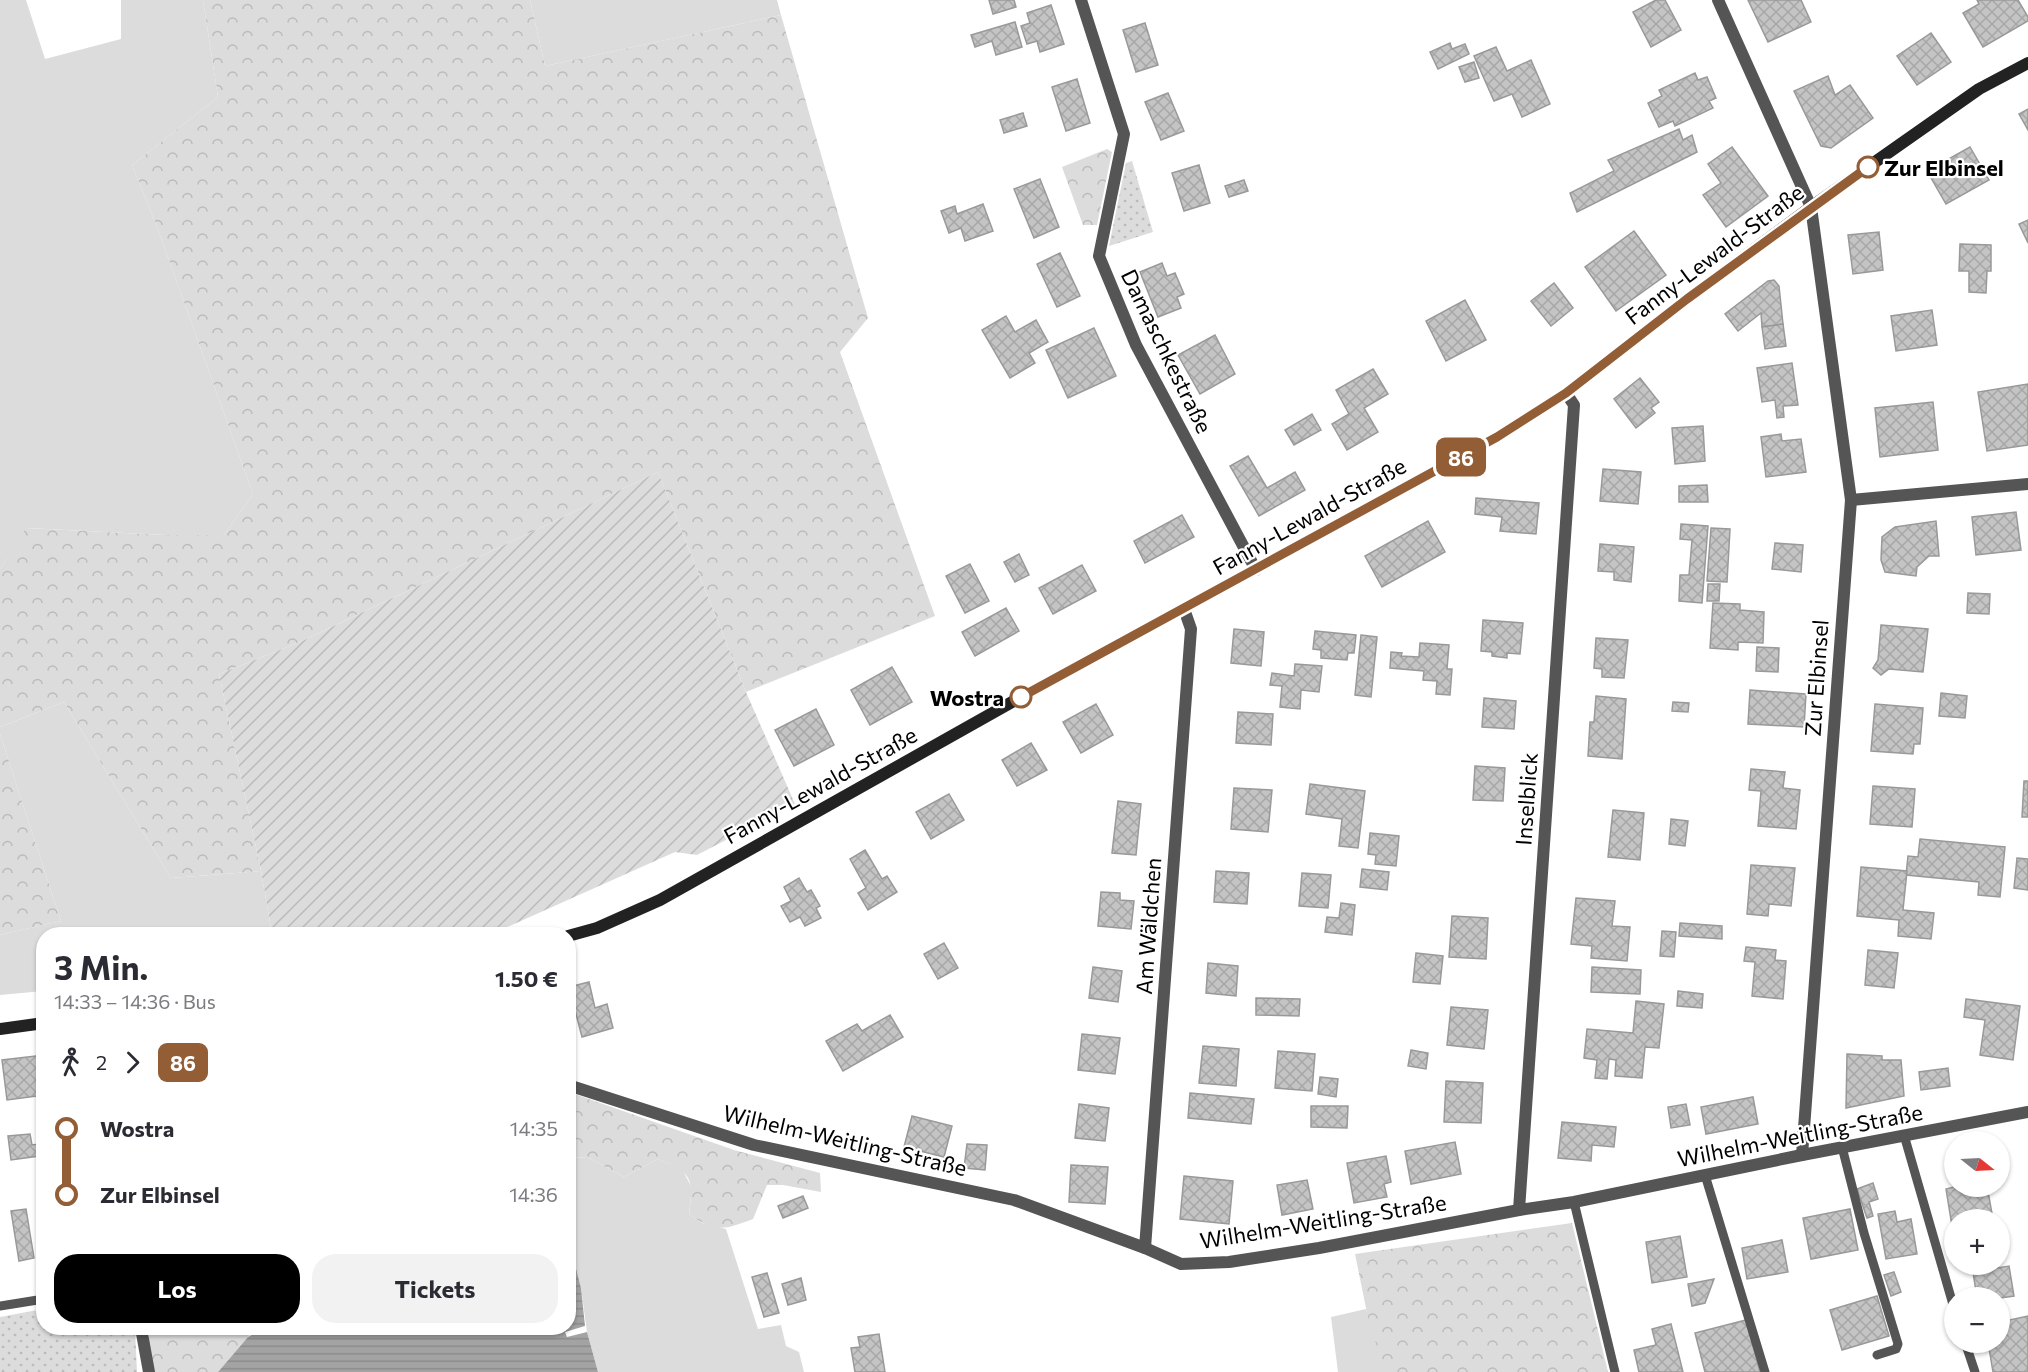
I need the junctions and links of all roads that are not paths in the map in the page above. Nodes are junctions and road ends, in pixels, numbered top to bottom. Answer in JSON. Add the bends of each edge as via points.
{"nodes":[{"id":1,"x":1081,"y":0,"type":"edge"},
{"id":2,"x":1718,"y":0,"type":"edge"},
{"id":3,"x":2028,"y":63,"type":"edge"},
{"id":4,"x":1811,"y":207,"type":"junction"},
{"id":5,"x":1566,"y":393,"type":"junction"},
{"id":6,"x":2028,"y":484,"type":"edge"},
{"id":7,"x":1851,"y":500,"type":"junction"},
{"id":8,"x":1256,"y":570,"type":"junction"},
{"id":9,"x":1184,"y":609,"type":"junction"},
{"id":10,"x":576,"y":934,"type":"edge"},
{"id":11,"x":36,"y":1024,"type":"edge"},
{"id":12,"x":0,"y":1029,"type":"edge"},
{"id":13,"x":576,"y":1087,"type":"edge"},
{"id":14,"x":2028,"y":1112,"type":"edge"},
{"id":15,"x":1904,"y":1135,"type":"junction"},
{"id":16,"x":1842,"y":1147,"type":"junction"},
{"id":17,"x":1802,"y":1155,"type":"junction"},
{"id":18,"x":1705,"y":1175,"type":"junction"},
{"id":19,"x":1574,"y":1202,"type":"junction"},
{"id":20,"x":1519,"y":1210,"type":"junction"},
{"id":21,"x":1145,"y":1248,"type":"junction"},
{"id":22,"x":1948,"y":1287,"type":"edge"},
{"id":23,"x":36,"y":1300,"type":"edge"},
{"id":24,"x":0,"y":1306,"type":"edge"},
{"id":25,"x":142,"y":1335,"type":"edge"},
{"id":26,"x":1969,"y":1353,"type":"edge"},
{"id":27,"x":1877,"y":1355,"type":"dead end"},
{"id":28,"x":149,"y":1372,"type":"edge"},
{"id":29,"x":1615,"y":1372,"type":"edge"},
{"id":30,"x":1765,"y":1372,"type":"edge"},
{"id":31,"x":1975,"y":1372,"type":"edge"}],
"edges":[{"from":1,"to":8,"type":"street","name":"Damaschkestraße","via":[[1124,134],[1098,256],[1136,345]]},
{"from":2,"to":4,"type":"street","name":"Zur Elbinsel"},
{"from":3,"to":4,"type":"street","name":"Fanny-Lewald-Straße","via":[[1979,89]]},
{"from":4,"to":5,"type":"street","name":"Fanny-Lewald-Straße"},
{"from":4,"to":7,"type":"street","name":"Zur Elbinsel"},
{"from":5,"to":8,"type":"street","name":"Fanny-Lewald-Straße","via":[[1497,437]]},
{"from":5,"to":20,"type":"street","name":"Inselblick","via":[[1574,405]]},
{"from":6,"to":7,"type":"street"},
{"from":7,"to":17,"type":"street","name":"Zur Elbinsel"},
{"from":8,"to":9,"type":"street","name":"Fanny-Lewald-Straße"},
{"from":9,"to":10,"type":"street","name":"Fanny-Lewald-Straße","via":[[660,900]]},
{"from":9,"to":21,"type":"street","name":"Am Wäldchen","via":[[1191,629]]},
{"from":11,"to":12,"type":"street"},
{"from":13,"to":21,"type":"street","name":"Wilhelm-Weitling-Straße","via":[[754,1145],[1014,1200]]},
{"from":14,"to":15,"type":"street","name":"Wilhelm-Weitling-Straße"},
{"from":15,"to":16,"type":"street","name":"Wilhelm-Weitling-Straße"},
{"from":15,"to":22,"type":"lane"},
{"from":16,"to":17,"type":"street","name":"Wilhelm-Weitling-Straße"},
{"from":16,"to":27,"type":"lane","via":[[1898,1344],[1896,1349]]},
{"from":17,"to":18,"type":"street","name":"Wilhelm-Weitling-Straße"},
{"from":18,"to":19,"type":"street","name":"Wilhelm-Weitling-Straße"},
{"from":18,"to":30,"type":"lane"},
{"from":19,"to":20,"type":"street","name":"Wilhelm-Weitling-Straße"},
{"from":19,"to":29,"type":"lane"},
{"from":20,"to":21,"type":"street","name":"Wilhelm-Weitling-Straße","via":[[1229,1262],[1181,1264]]},
{"from":23,"to":24,"type":"lane"},
{"from":25,"to":28,"type":"street"},
{"from":26,"to":31,"type":"lane"}]}
